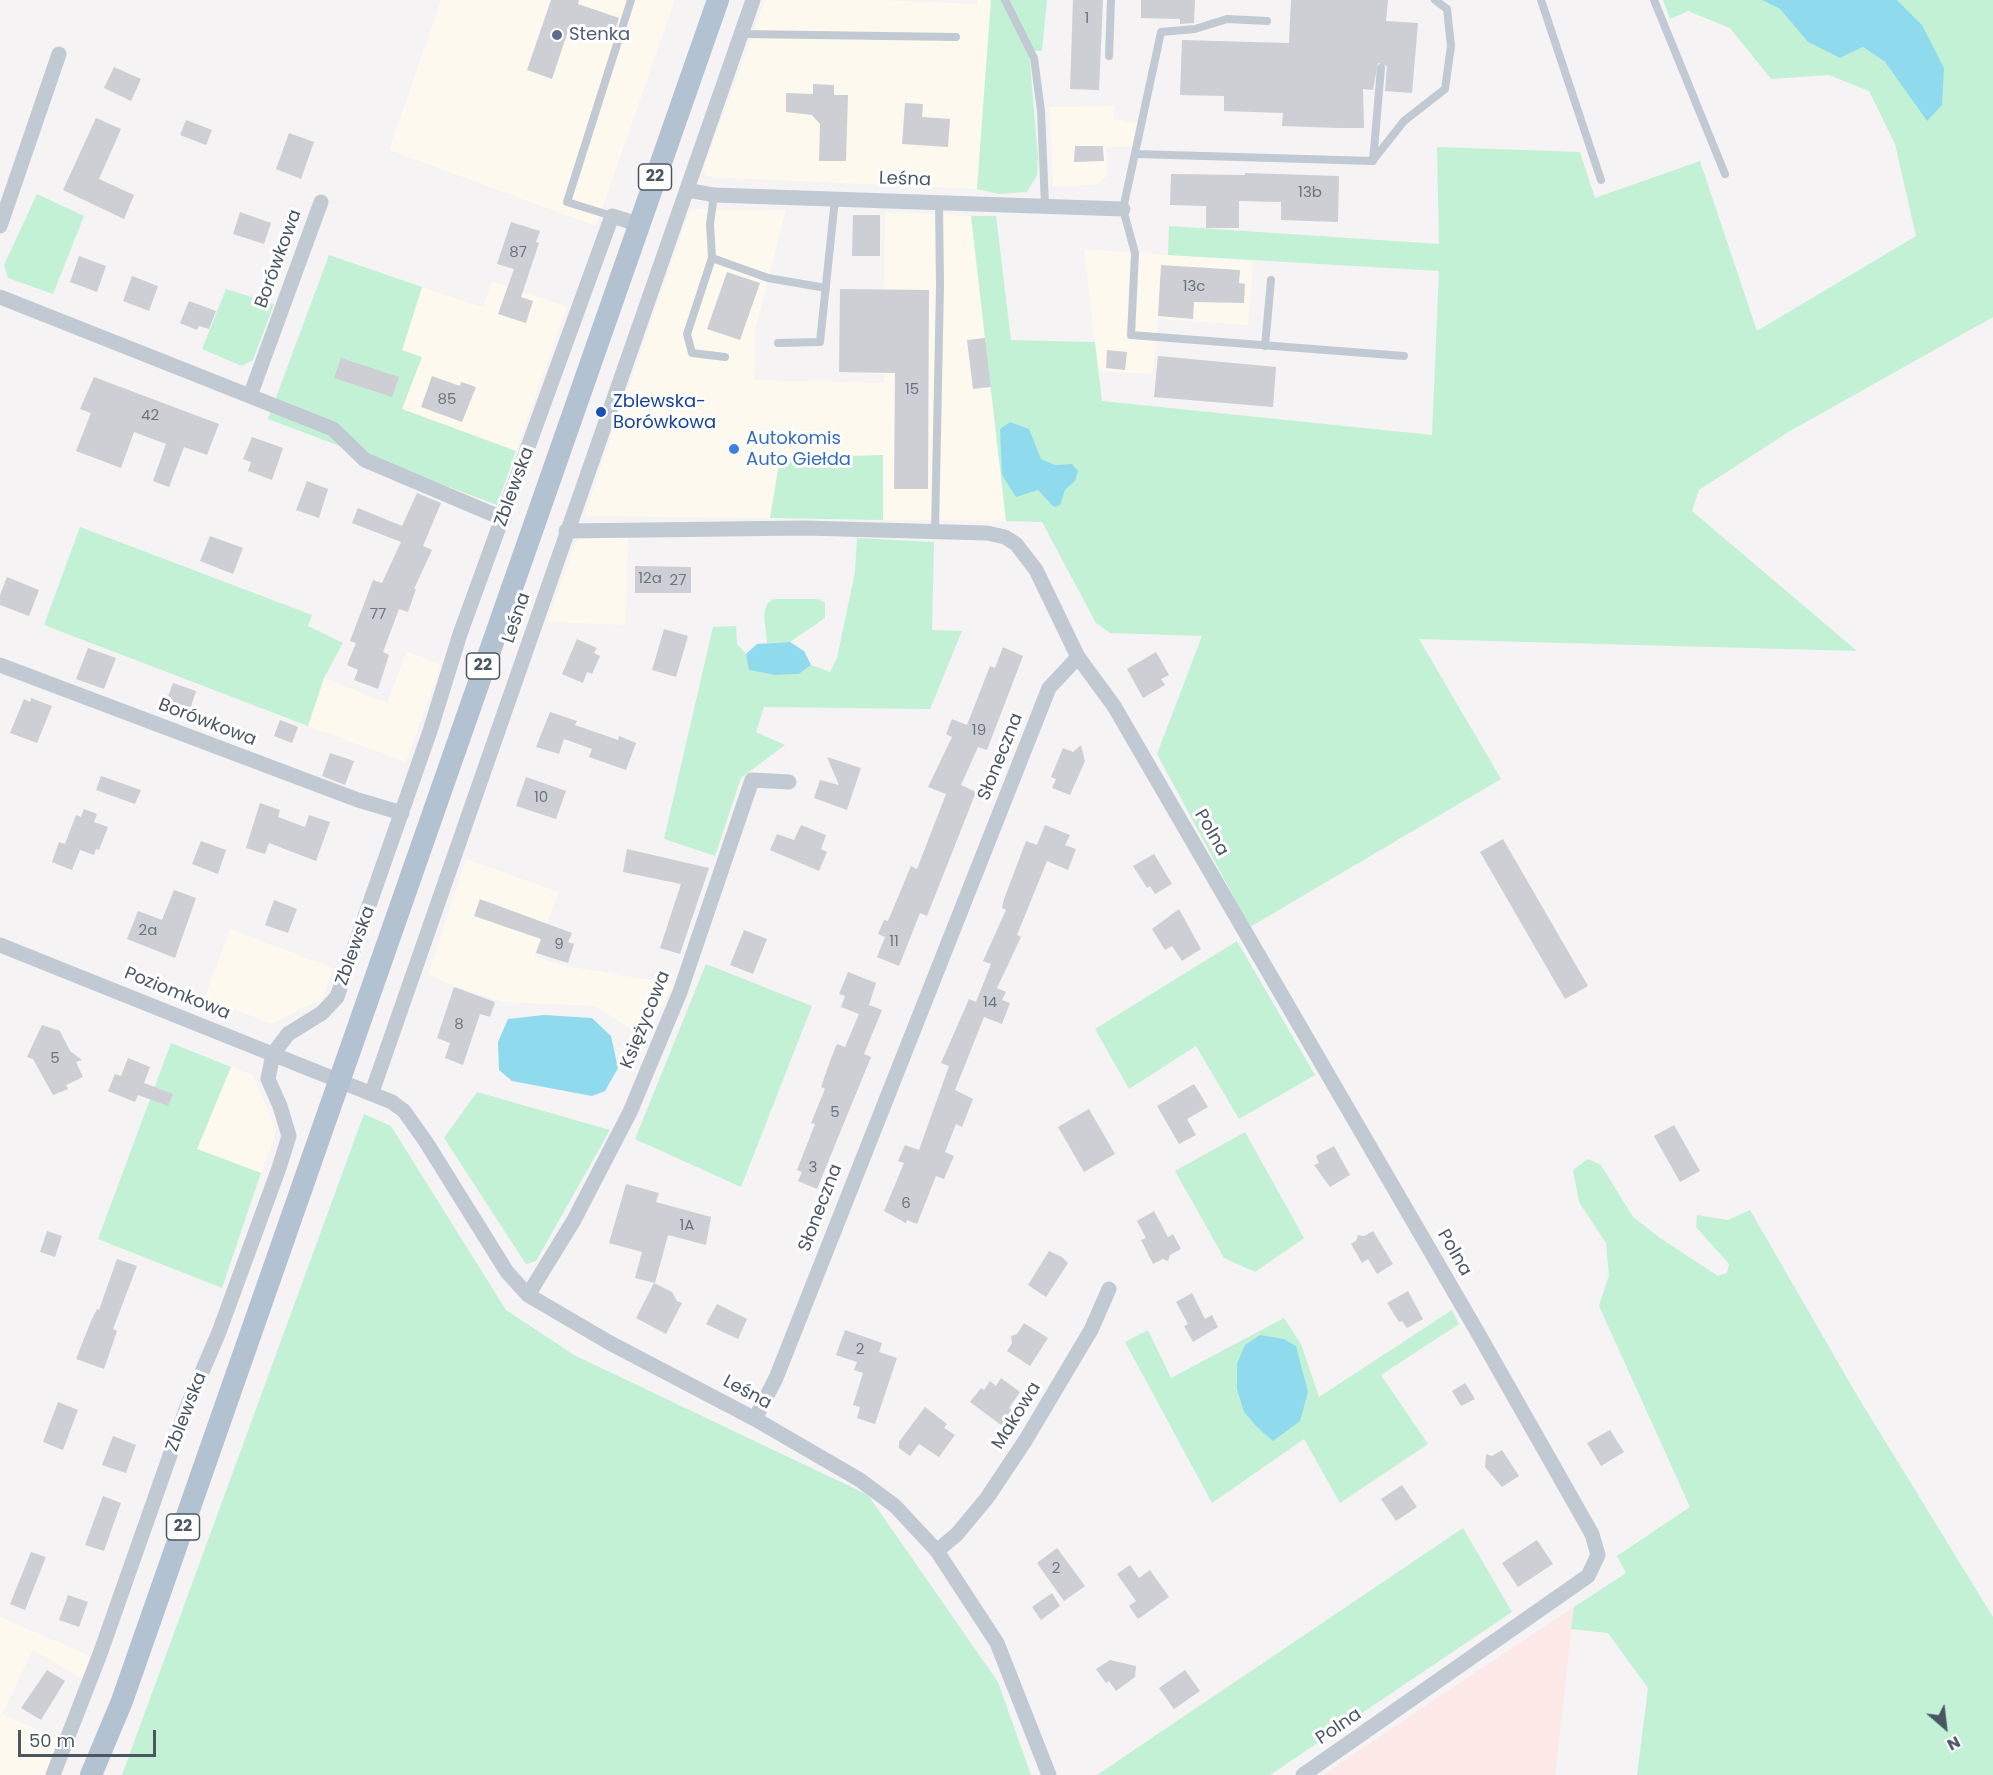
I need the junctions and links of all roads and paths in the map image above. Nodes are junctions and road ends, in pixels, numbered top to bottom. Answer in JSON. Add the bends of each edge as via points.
{"nodes":[{"id":1,"x":631,"y":0,"type":"edge"},
{"id":2,"x":718,"y":0,"type":"edge"},
{"id":3,"x":753,"y":0,"type":"edge"},
{"id":4,"x":1005,"y":0,"type":"edge"},
{"id":5,"x":1111,"y":0,"type":"edge"},
{"id":6,"x":1435,"y":0,"type":"edge"},
{"id":7,"x":1541,"y":0,"type":"edge"},
{"id":8,"x":1654,"y":0,"type":"edge"},
{"id":9,"x":1267,"y":21,"type":"dead end"},
{"id":10,"x":741,"y":34,"type":"junction"},
{"id":11,"x":956,"y":37,"type":"dead end"},
{"id":12,"x":59,"y":54,"type":"dead end"},
{"id":13,"x":1109,"y":56,"type":"dead end"},
{"id":14,"x":1382,"y":68,"type":"dead end"},
{"id":15,"x":1136,"y":154,"type":"junction"},
{"id":16,"x":1373,"y":160,"type":"junction"},
{"id":17,"x":1725,"y":174,"type":"dead end"},
{"id":18,"x":1601,"y":180,"type":"dead end"},
{"id":19,"x":687,"y":190,"type":"junction"},
{"id":20,"x":714,"y":195,"type":"junction"},
{"id":21,"x":835,"y":198,"type":"junction"},
{"id":22,"x":939,"y":201,"type":"junction"},
{"id":23,"x":321,"y":202,"type":"dead end"},
{"id":24,"x":1045,"y":205,"type":"junction"},
{"id":25,"x":1123,"y":208,"type":"junction"},
{"id":26,"x":612,"y":216,"type":"junction"},
{"id":27,"x":638,"y":224,"type":"junction"},
{"id":28,"x":0,"y":226,"type":"edge"},
{"id":29,"x":712,"y":258,"type":"junction"},
{"id":30,"x":1270,"y":280,"type":"dead end"},
{"id":31,"x":825,"y":288,"type":"junction"},
{"id":32,"x":0,"y":297,"type":"edge"},
{"id":33,"x":778,"y":343,"type":"dead end"},
{"id":34,"x":1265,"y":346,"type":"junction"},
{"id":35,"x":1404,"y":356,"type":"dead end"},
{"id":36,"x":725,"y":357,"type":"dead end"},
{"id":37,"x":250,"y":396,"type":"junction"},
{"id":38,"x":504,"y":519,"type":"junction"},
{"id":39,"x":566,"y":531,"type":"junction"},
{"id":40,"x":935,"y":531,"type":"junction"},
{"id":41,"x":1078,"y":657,"type":"junction"},
{"id":42,"x":0,"y":666,"type":"edge"},
{"id":43,"x":789,"y":782,"type":"dead end"},
{"id":44,"x":402,"y":813,"type":"junction"},
{"id":45,"x":0,"y":945,"type":"edge"},
{"id":46,"x":273,"y":1054,"type":"junction"},
{"id":47,"x":339,"y":1081,"type":"junction"},
{"id":48,"x":372,"y":1092,"type":"junction"},
{"id":49,"x":1109,"y":1289,"type":"dead end"},
{"id":50,"x":528,"y":1295,"type":"junction"},
{"id":51,"x":755,"y":1419,"type":"junction"},
{"id":52,"x":937,"y":1551,"type":"junction"},
{"id":53,"x":53,"y":1775,"type":"edge"},
{"id":54,"x":91,"y":1775,"type":"edge"},
{"id":55,"x":1049,"y":1775,"type":"edge"},
{"id":56,"x":1303,"y":1775,"type":"edge"}],
"edges":[{"from":1,"to":26,"type":"lane","via":[[567,202]]},
{"from":2,"to":27,"type":"main road","name":"Zblewska","number":"22"},
{"from":3,"to":10,"type":"street","name":"Leśna"},
{"from":4,"to":24,"type":"lane","via":[[1034,58],[1041,111]]},
{"from":5,"to":13,"type":"lane"},
{"from":6,"to":16,"type":"lane","via":[[1447,9],[1451,46],[1445,88],[1404,121]]},
{"from":7,"to":18,"type":"lane"},
{"from":8,"to":17,"type":"lane"},
{"from":9,"to":15,"type":"lane","via":[[1227,19],[1195,29],[1161,32]]},
{"from":10,"to":11,"type":"lane"},
{"from":10,"to":19,"type":"street","name":"Leśna"},
{"from":12,"to":28,"type":"street"},
{"from":14,"to":16,"type":"lane"},
{"from":15,"to":16,"type":"lane"},
{"from":15,"to":25,"type":"lane"},
{"from":19,"to":20,"type":"street","name":"Leśna"},
{"from":19,"to":39,"type":"street","name":"Leśna"},
{"from":20,"to":21,"type":"street","name":"Leśna"},
{"from":20,"to":29,"type":"lane","via":[[710,224]]},
{"from":21,"to":22,"type":"street","name":"Leśna"},
{"from":21,"to":31,"type":"lane"},
{"from":22,"to":24,"type":"street","name":"Leśna"},
{"from":22,"to":40,"type":"lane"},
{"from":23,"to":37,"type":"street","name":"Borówkowa"},
{"from":24,"to":25,"type":"street","name":"Leśna"},
{"from":25,"to":34,"type":"lane","via":[[1135,253],[1131,335]]},
{"from":26,"to":27,"type":"street"},
{"from":26,"to":38,"type":"street","name":"Zblewska"},
{"from":27,"to":47,"type":"main road","name":"Zblewska","number":"22"},
{"from":29,"to":31,"type":"lane","via":[[768,279]]},
{"from":29,"to":36,"type":"lane","via":[[687,334],[692,353]]},
{"from":30,"to":34,"type":"lane"},
{"from":31,"to":33,"type":"lane","via":[[820,342]]},
{"from":32,"to":37,"type":"street"},
{"from":34,"to":35,"type":"lane"},
{"from":37,"to":38,"type":"street","via":[[333,429],[364,460]]},
{"from":38,"to":44,"type":"street","name":"Zblewska","via":[[460,634]]},
{"from":39,"to":40,"type":"street","via":[[805,528]]},
{"from":39,"to":48,"type":"street","name":"Leśna"},
{"from":40,"to":41,"type":"street","via":[[987,532],[1016,544],[1045,586]]},
{"from":41,"to":51,"type":"street","name":"Słoneczna","via":[[1049,688],[776,1378]]},
{"from":41,"to":56,"type":"street","name":"Polna","via":[[1114,706],[1478,1333],[1592,1534],[1598,1555],[1587,1576]]},
{"from":42,"to":44,"type":"street","name":"Borówkowa"},
{"from":43,"to":50,"type":"street","name":"Księżycowa","via":[[752,780],[680,992],[630,1112],[574,1220]]},
{"from":44,"to":46,"type":"street","name":"Zblewska","via":[[337,998],[322,1013],[288,1034]]},
{"from":45,"to":46,"type":"street","name":"Poziomkowa"},
{"from":46,"to":47,"type":"street","name":"Poziomkowa"},
{"from":46,"to":53,"type":"street","name":"Zblewska","via":[[268,1079],[289,1136]]},
{"from":47,"to":48,"type":"street","name":"Leśna"},
{"from":47,"to":54,"type":"main road","name":"Zblewska","number":"22","via":[[122,1701]]},
{"from":48,"to":50,"type":"street","name":"Leśna","via":[[404,1111],[507,1272]]},
{"from":49,"to":52,"type":"street","name":"Makowa","via":[[1091,1330],[1025,1441],[987,1498]]},
{"from":50,"to":51,"type":"street","name":"Leśna"},
{"from":51,"to":52,"type":"street","name":"Leśna","via":[[868,1486],[895,1506]]},
{"from":52,"to":55,"type":"street","name":"Leśna","via":[[997,1643]]}]}
